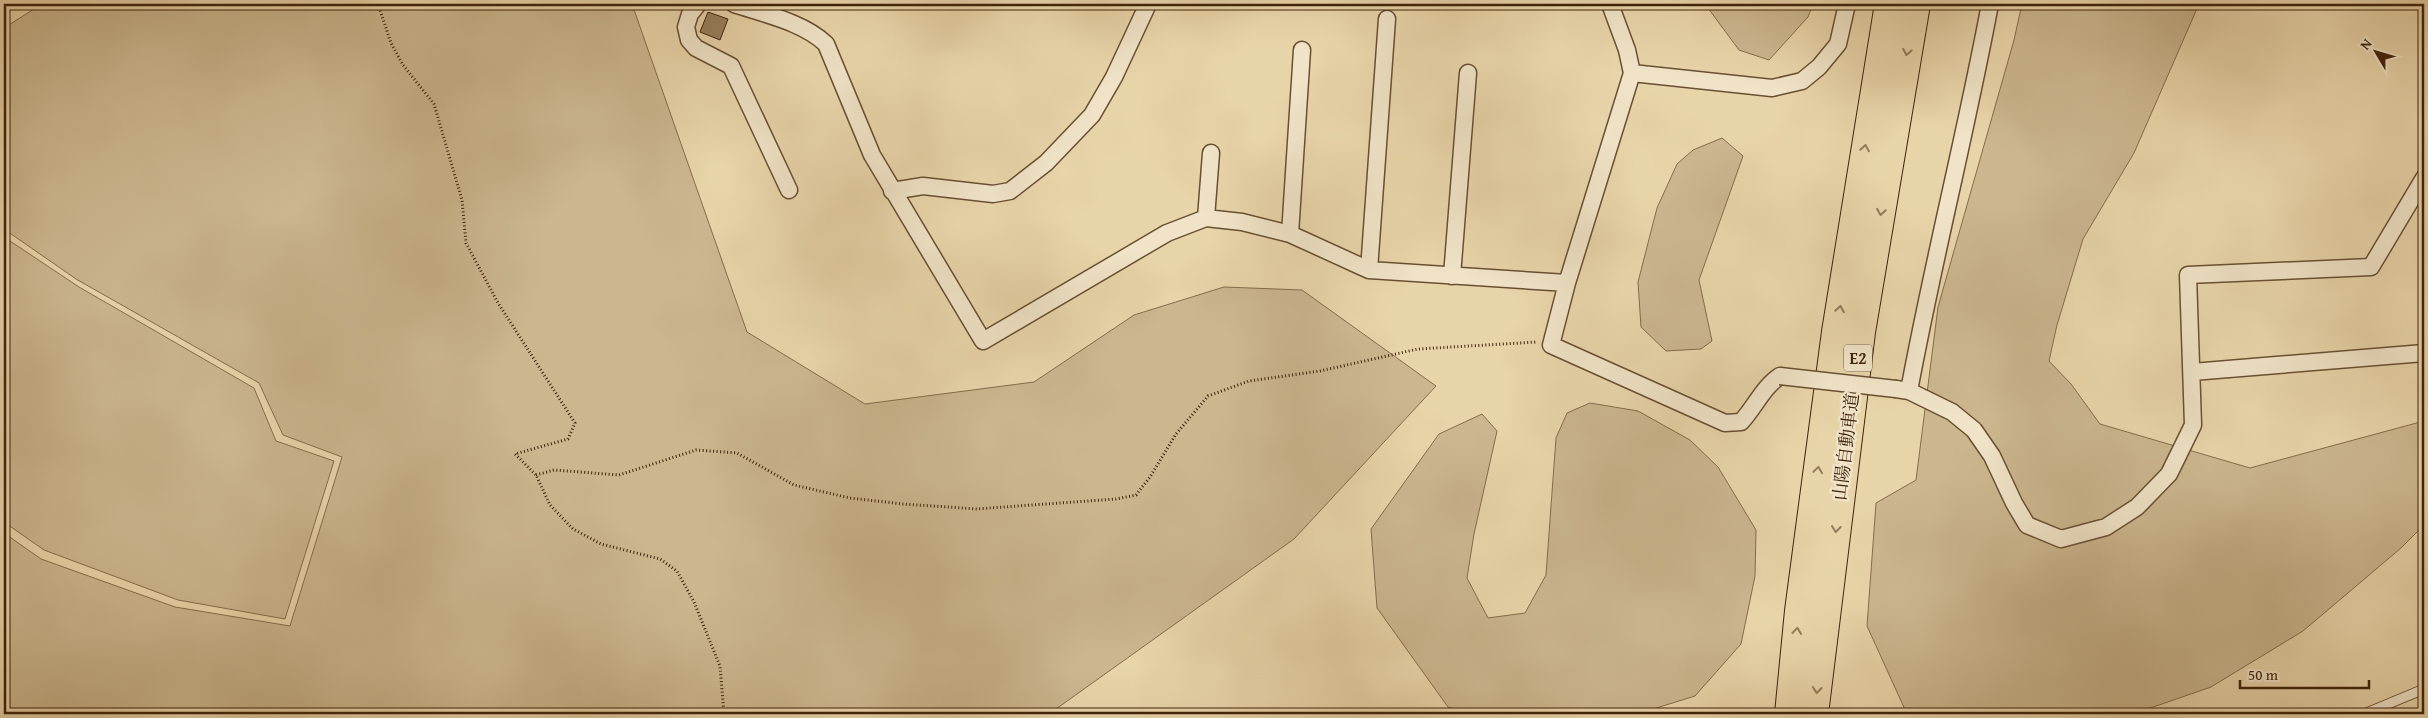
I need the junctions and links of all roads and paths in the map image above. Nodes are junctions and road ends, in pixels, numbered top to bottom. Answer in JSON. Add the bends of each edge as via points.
{"nodes":[{"id":1,"x":378,"y":4,"type":"edge"},
{"id":2,"x":698,"y":4,"type":"edge"},
{"id":3,"x":734,"y":4,"type":"edge"},
{"id":4,"x":1148,"y":4,"type":"edge"},
{"id":5,"x":1610,"y":4,"type":"edge"},
{"id":6,"x":1847,"y":4,"type":"edge"},
{"id":7,"x":1889,"y":4,"type":"edge"},
{"id":8,"x":1916,"y":4,"type":"edge"},
{"id":9,"x":1990,"y":4,"type":"edge"},
{"id":10,"x":1387,"y":18,"type":"dead end"},
{"id":11,"x":1302,"y":50,"type":"dead end"},
{"id":12,"x":1468,"y":73,"type":"dead end"},
{"id":13,"x":1632,"y":73,"type":"junction"},
{"id":14,"x":1212,"y":153,"type":"dead end"},
{"id":15,"x":2424,"y":178,"type":"edge"},
{"id":16,"x":789,"y":190,"type":"dead end"},
{"id":17,"x":892,"y":191,"type":"junction"},
{"id":18,"x":1206,"y":218,"type":"junction"},
{"id":19,"x":1290,"y":234,"type":"junction"},
{"id":20,"x":1369,"y":270,"type":"junction"},
{"id":21,"x":1452,"y":276,"type":"junction"},
{"id":22,"x":1567,"y":284,"type":"junction"},
{"id":23,"x":1550,"y":346,"type":"junction"},
{"id":24,"x":2424,"y":353,"type":"edge"},
{"id":25,"x":2192,"y":372,"type":"junction"},
{"id":26,"x":1902,"y":390,"type":"junction"},
{"id":27,"x":536,"y":475,"type":"junction"},
{"id":28,"x":2424,"y":690,"type":"edge"},
{"id":29,"x":724,"y":714,"type":"edge"},
{"id":30,"x":1789,"y":714,"type":"edge"},
{"id":31,"x":1814,"y":714,"type":"edge"},
{"id":32,"x":2364,"y":714,"type":"edge"}],
"edges":[{"from":1,"to":27,"type":"path","via":[[391,43],[403,65],[434,104],[462,200],[466,243],[498,303],[575,423],[568,438],[515,454]]},
{"from":2,"to":16,"type":"street","via":[[686,27],[689,40],[696,48],[732,66]]},
{"from":3,"to":17,"type":"street","via":[[800,27],[826,44],[872,155]]},
{"from":4,"to":17,"type":"street","via":[[1114,77],[1092,115],[1046,163],[1010,191],[993,194],[923,186]]},
{"from":5,"to":13,"type":"street"},
{"from":6,"to":13,"type":"street","via":[[1838,44],[1820,67],[1802,81],[1772,88]]},
{"from":30,"to":7,"type":"highway","name":"山陽自動車道","number":"E2","one_way":true,"via":[[1799,611],[1836,332]]},
{"from":8,"to":31,"type":"highway","name":"山陽自動車道","number":"E2","one_way":true,"via":[[1861,332]]},
{"from":9,"to":26,"type":"street","via":[[1974,91],[1924,312]]},
{"from":10,"to":20,"type":"street"},
{"from":11,"to":19,"type":"street"},
{"from":12,"to":21,"type":"street"},
{"from":13,"to":22,"type":"street"},
{"from":14,"to":18,"type":"street"},
{"from":15,"to":25,"type":"street","via":[[2371,267],[2188,274]]},
{"from":17,"to":18,"type":"street","via":[[983,340],[1167,233]]},
{"from":18,"to":19,"type":"street","via":[[1242,222]]},
{"from":19,"to":20,"type":"street"},
{"from":20,"to":21,"type":"street"},
{"from":21,"to":22,"type":"street"},
{"from":22,"to":23,"type":"street"},
{"from":23,"to":26,"type":"street","bridge":true,"via":[[1725,423],[1741,422],[1769,383],[1780,376]]},
{"from":23,"to":27,"type":"path","via":[[1534,341],[1418,349],[1320,371],[1249,381],[1208,396],[1176,434],[1136,495],[1116,499],[977,508],[850,498],[794,485],[737,452],[696,450],[618,475],[554,470]]},
{"from":24,"to":25,"type":"street"},
{"from":25,"to":26,"type":"street","via":[[2193,425],[2169,474],[2137,507],[2106,527],[2061,539],[2027,525],[1992,456],[1974,430],[1952,412]]},
{"from":27,"to":29,"type":"path","via":[[550,505],[573,530],[601,544],[660,559],[676,571],[694,602],[720,666]]},
{"from":28,"to":32,"type":"lane"}]}
